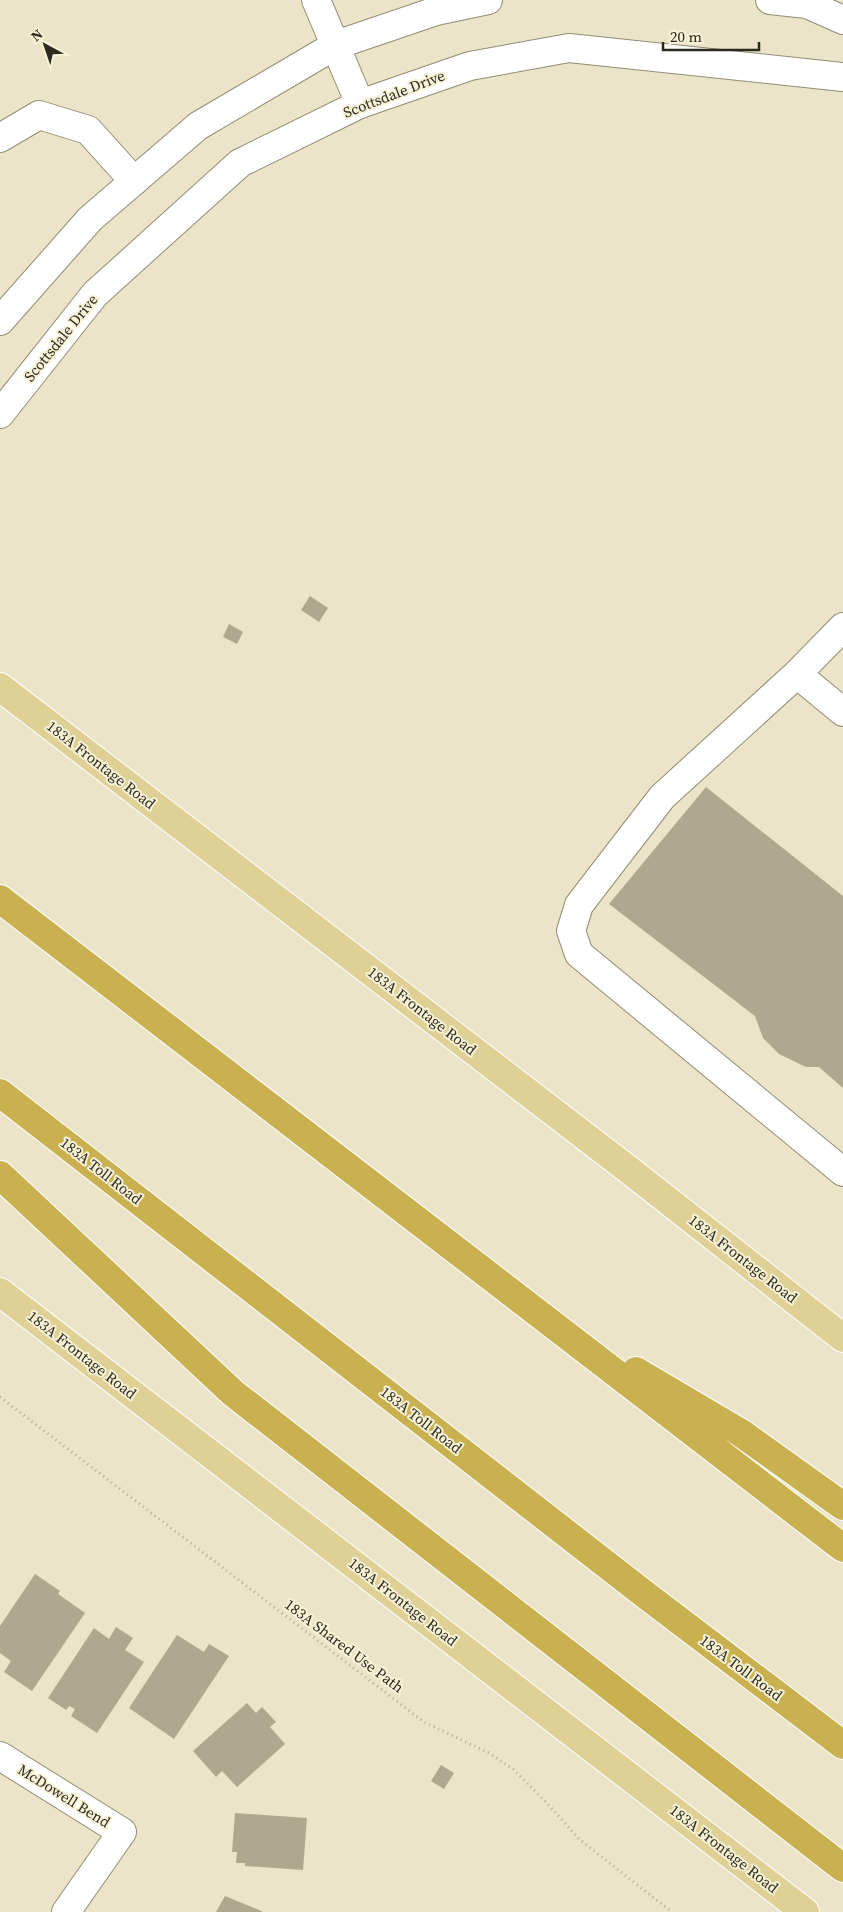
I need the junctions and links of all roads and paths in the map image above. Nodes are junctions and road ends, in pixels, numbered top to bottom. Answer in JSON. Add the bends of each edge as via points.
{"nodes":[{"id":1,"x":316,"y":0,"type":"edge"},
{"id":2,"x":488,"y":0,"type":"edge"},
{"id":3,"x":770,"y":0,"type":"edge"},
{"id":4,"x":808,"y":2,"type":"edge"},
{"id":5,"x":843,"y":20,"type":"edge"},
{"id":6,"x":336,"y":45,"type":"junction"},
{"id":7,"x":843,"y":77,"type":"edge"},
{"id":8,"x":360,"y":104,"type":"junction"},
{"id":9,"x":0,"y":138,"type":"edge"},
{"id":10,"x":134,"y":181,"type":"junction"},
{"id":11,"x":0,"y":321,"type":"edge"},
{"id":12,"x":0,"y":414,"type":"edge"},
{"id":13,"x":843,"y":627,"type":"edge"},
{"id":14,"x":797,"y":674,"type":"junction"},
{"id":15,"x":0,"y":687,"type":"edge"},
{"id":16,"x":0,"y":706,"type":"edge"},
{"id":17,"x":30,"y":710,"type":"junction"},
{"id":18,"x":843,"y":712,"type":"edge"},
{"id":19,"x":0,"y":899,"type":"edge"},
{"id":20,"x":0,"y":1093,"type":"edge"},
{"id":21,"x":843,"y":1172,"type":"edge"},
{"id":22,"x":0,"y":1174,"type":"edge"},
{"id":23,"x":0,"y":1292,"type":"edge"},
{"id":24,"x":533,"y":1311,"type":"junction"},
{"id":25,"x":843,"y":1338,"type":"edge"},
{"id":26,"x":0,"y":1397,"type":"edge"},
{"id":27,"x":843,"y":1506,"type":"edge"},
{"id":28,"x":843,"y":1548,"type":"edge"},
{"id":29,"x":843,"y":1745,"type":"edge"},
{"id":30,"x":0,"y":1756,"type":"edge"},
{"id":31,"x":843,"y":1868,"type":"edge"},
{"id":32,"x":66,"y":1912,"type":"edge"},
{"id":33,"x":672,"y":1912,"type":"edge"},
{"id":34,"x":805,"y":1912,"type":"edge"}],
"edges":[{"from":1,"to":6,"type":"street"},
{"from":2,"to":6,"type":"street","via":[[436,11]]},
{"from":3,"to":4,"type":"street"},
{"from":4,"to":5,"type":"street"},
{"from":6,"to":8,"type":"street"},
{"from":6,"to":10,"type":"street","via":[[198,126]]},
{"from":7,"to":8,"type":"street","name":"Scottsdale Drive","via":[[569,48],[470,66]]},
{"from":8,"to":12,"type":"street","name":"Scottsdale Drive","via":[[240,163],[95,294]]},
{"from":9,"to":10,"type":"street","via":[[39,115],[88,130]]},
{"from":10,"to":11,"type":"street","via":[[90,219]]},
{"from":13,"to":14,"type":"street"},
{"from":14,"to":18,"type":"street"},
{"from":14,"to":21,"type":"street","via":[[662,798],[578,905],[571,931],[578,954]]},
{"from":15,"to":17,"type":"main road","name":"183A Frontage Road"},
{"from":16,"to":17,"type":"main road"},
{"from":17,"to":25,"type":"main road","name":"183A Frontage Road"},
{"from":19,"to":24,"type":"highway"},
{"from":20,"to":29,"type":"highway","name":"183A Toll Road"},
{"from":22,"to":31,"type":"highway","via":[[233,1393]]},
{"from":23,"to":34,"type":"main road","name":"183A Frontage Road"},
{"from":24,"to":27,"type":"highway","via":[[741,1433]]},
{"from":24,"to":28,"type":"highway"},
{"from":26,"to":33,"type":"path","name":"183A Shared Use Path","via":[[424,1722],[489,1753],[513,1769],[579,1839]]},
{"from":30,"to":32,"type":"street","name":"McDowell Bend","via":[[122,1832]]}]}
